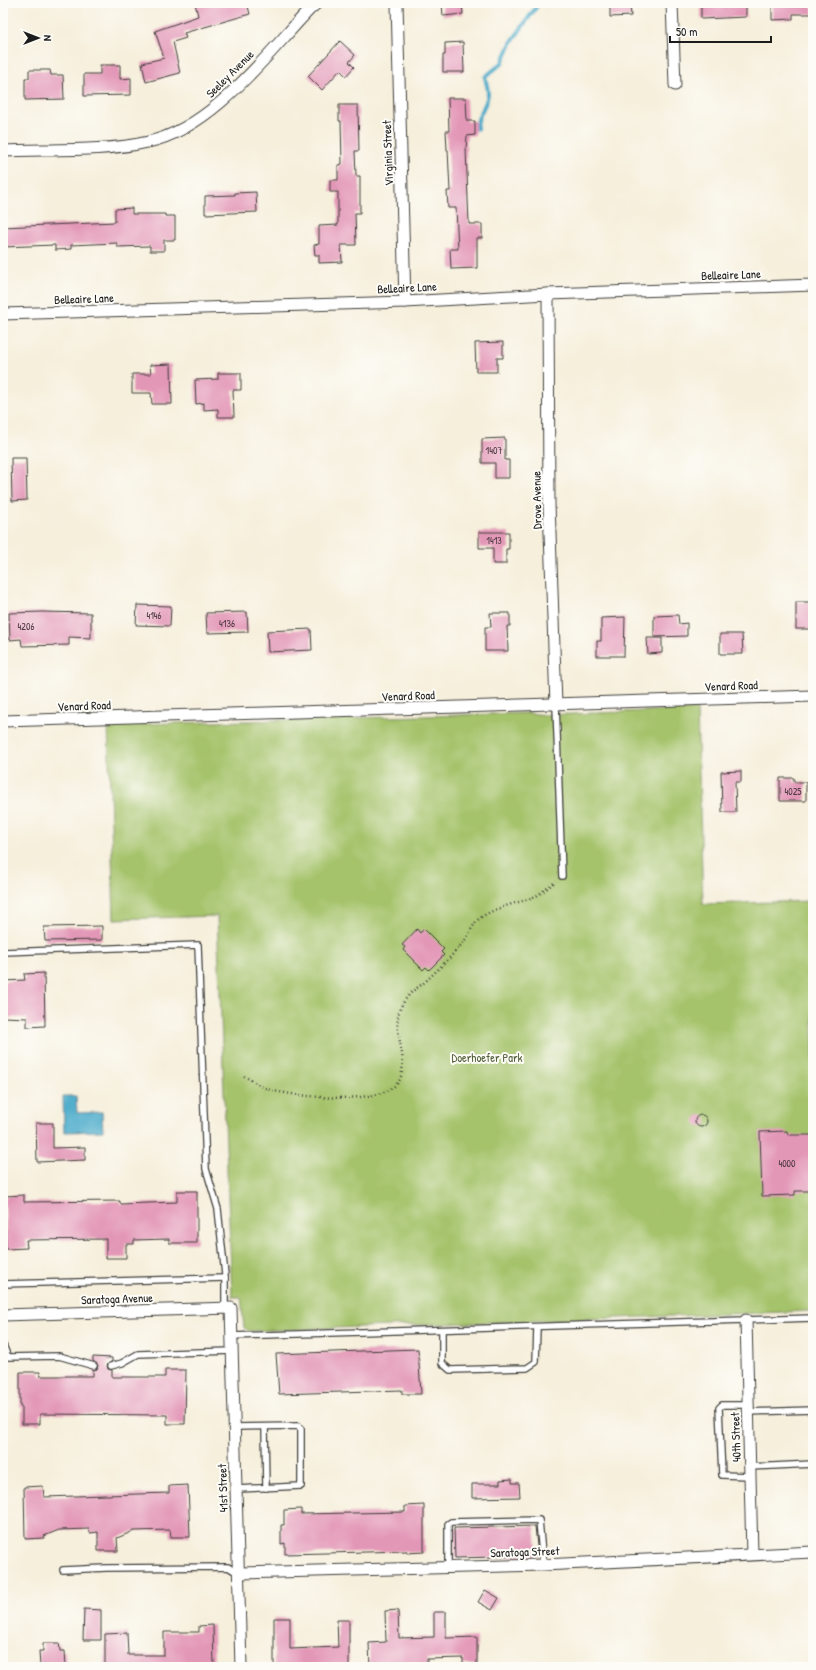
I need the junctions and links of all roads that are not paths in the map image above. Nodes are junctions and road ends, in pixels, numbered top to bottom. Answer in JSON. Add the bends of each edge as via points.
{"nodes":[{"id":1,"x":317,"y":3,"type":"edge"},
{"id":2,"x":397,"y":3,"type":"edge"},
{"id":3,"x":672,"y":3,"type":"edge"},
{"id":4,"x":675,"y":85,"type":"dead end"},
{"id":5,"x":3,"y":151,"type":"edge"},
{"id":6,"x":813,"y":286,"type":"edge"},
{"id":7,"x":548,"y":294,"type":"junction"},
{"id":8,"x":405,"y":302,"type":"junction"},
{"id":9,"x":3,"y":314,"type":"edge"},
{"id":10,"x":813,"y":696,"type":"edge"},
{"id":11,"x":556,"y":705,"type":"junction"},
{"id":12,"x":3,"y":721,"type":"edge"},
{"id":13,"x":562,"y":876,"type":"road end"},
{"id":14,"x":3,"y":952,"type":"edge"},
{"id":15,"x":225,"y":1278,"type":"junction"},
{"id":16,"x":3,"y":1284,"type":"edge"},
{"id":17,"x":228,"y":1308,"type":"junction"},
{"id":18,"x":3,"y":1315,"type":"edge"},
{"id":19,"x":813,"y":1318,"type":"edge"},
{"id":20,"x":746,"y":1320,"type":"junction"},
{"id":21,"x":537,"y":1327,"type":"junction"},
{"id":22,"x":442,"y":1330,"type":"junction"},
{"id":23,"x":232,"y":1336,"type":"junction"},
{"id":24,"x":3,"y":1345,"type":"edge"},
{"id":25,"x":233,"y":1351,"type":"junction"},
{"id":26,"x":94,"y":1366,"type":"dead end"},
{"id":27,"x":111,"y":1366,"type":"dead end"},
{"id":28,"x":748,"y":1408,"type":"junction"},
{"id":29,"x":813,"y":1410,"type":"edge"},
{"id":30,"x":235,"y":1427,"type":"junction"},
{"id":31,"x":265,"y":1427,"type":"junction"},
{"id":32,"x":813,"y":1464,"type":"edge"},
{"id":33,"x":750,"y":1471,"type":"junction"},
{"id":34,"x":266,"y":1488,"type":"junction"},
{"id":35,"x":236,"y":1489,"type":"junction"},
{"id":36,"x":813,"y":1552,"type":"edge"},
{"id":37,"x":752,"y":1554,"type":"junction"},
{"id":38,"x":543,"y":1565,"type":"junction"},
{"id":39,"x":448,"y":1568,"type":"junction"},
{"id":40,"x":63,"y":1570,"type":"dead end"},
{"id":41,"x":239,"y":1573,"type":"junction"},
{"id":42,"x":241,"y":1667,"type":"edge"}],
"edges":[{"from":1,"to":5,"type":"street","name":"Seeley Avenue","via":[[222,103],[189,126],[169,136],[127,146]]},
{"from":2,"to":8,"type":"street","name":"Virginia Street"},
{"from":3,"to":4,"type":"street"},
{"from":6,"to":7,"type":"street","name":"Belleaire Lane"},
{"from":7,"to":8,"type":"street","name":"Belleaire Lane"},
{"from":7,"to":11,"type":"street","name":"Drove Avenue","via":[[549,504]]},
{"from":8,"to":9,"type":"street","name":"Belleaire Lane"},
{"from":10,"to":11,"type":"street","name":"Venard Road"},
{"from":11,"to":12,"type":"street","name":"Venard Road"},
{"from":11,"to":13,"type":"lane"},
{"from":14,"to":15,"type":"lane","via":[[198,945],[206,1169],[218,1209]]},
{"from":15,"to":16,"type":"lane"},
{"from":15,"to":17,"type":"lane"},
{"from":17,"to":18,"type":"street","name":"Saratoga Avenue"},
{"from":17,"to":23,"type":"street","name":"41st Street"},
{"from":19,"to":20,"type":"lane"},
{"from":20,"to":21,"type":"lane"},
{"from":20,"to":28,"type":"street","name":"40th Street"},
{"from":21,"to":22,"type":"lane"},
{"from":21,"to":22,"type":"lane","via":[[536,1362],[527,1368],[450,1370],[442,1363]]},
{"from":22,"to":23,"type":"lane"},
{"from":23,"to":25,"type":"street","name":"41st Street"},
{"from":24,"to":26,"type":"lane","via":[[8,1357],[59,1356]]},
{"from":25,"to":27,"type":"lane","via":[[138,1354]]},
{"from":25,"to":30,"type":"street","name":"41st Street"},
{"from":28,"to":29,"type":"lane"},
{"from":28,"to":33,"type":"street","name":"40th Street"},
{"from":28,"to":33,"type":"lane","via":[[722,1405],[719,1408],[722,1475]]},
{"from":30,"to":31,"type":"lane"},
{"from":30,"to":35,"type":"street","name":"41st Street"},
{"from":31,"to":34,"type":"lane"},
{"from":31,"to":34,"type":"lane","via":[[298,1426],[301,1429],[302,1468],[301,1486]]},
{"from":32,"to":33,"type":"lane"},
{"from":33,"to":37,"type":"street","name":"40th Street"},
{"from":34,"to":35,"type":"lane"},
{"from":35,"to":41,"type":"street","name":"41st Street"},
{"from":36,"to":37,"type":"street","name":"Saratoga Street"},
{"from":37,"to":38,"type":"street","name":"Saratoga Street"},
{"from":38,"to":39,"type":"street","name":"Saratoga Street"},
{"from":38,"to":39,"type":"lane","via":[[539,1520],[451,1522],[448,1524]]},
{"from":39,"to":41,"type":"street","name":"Saratoga Street"},
{"from":40,"to":41,"type":"lane","via":[[228,1567]]},
{"from":41,"to":42,"type":"street","name":"41st Street"}]}
